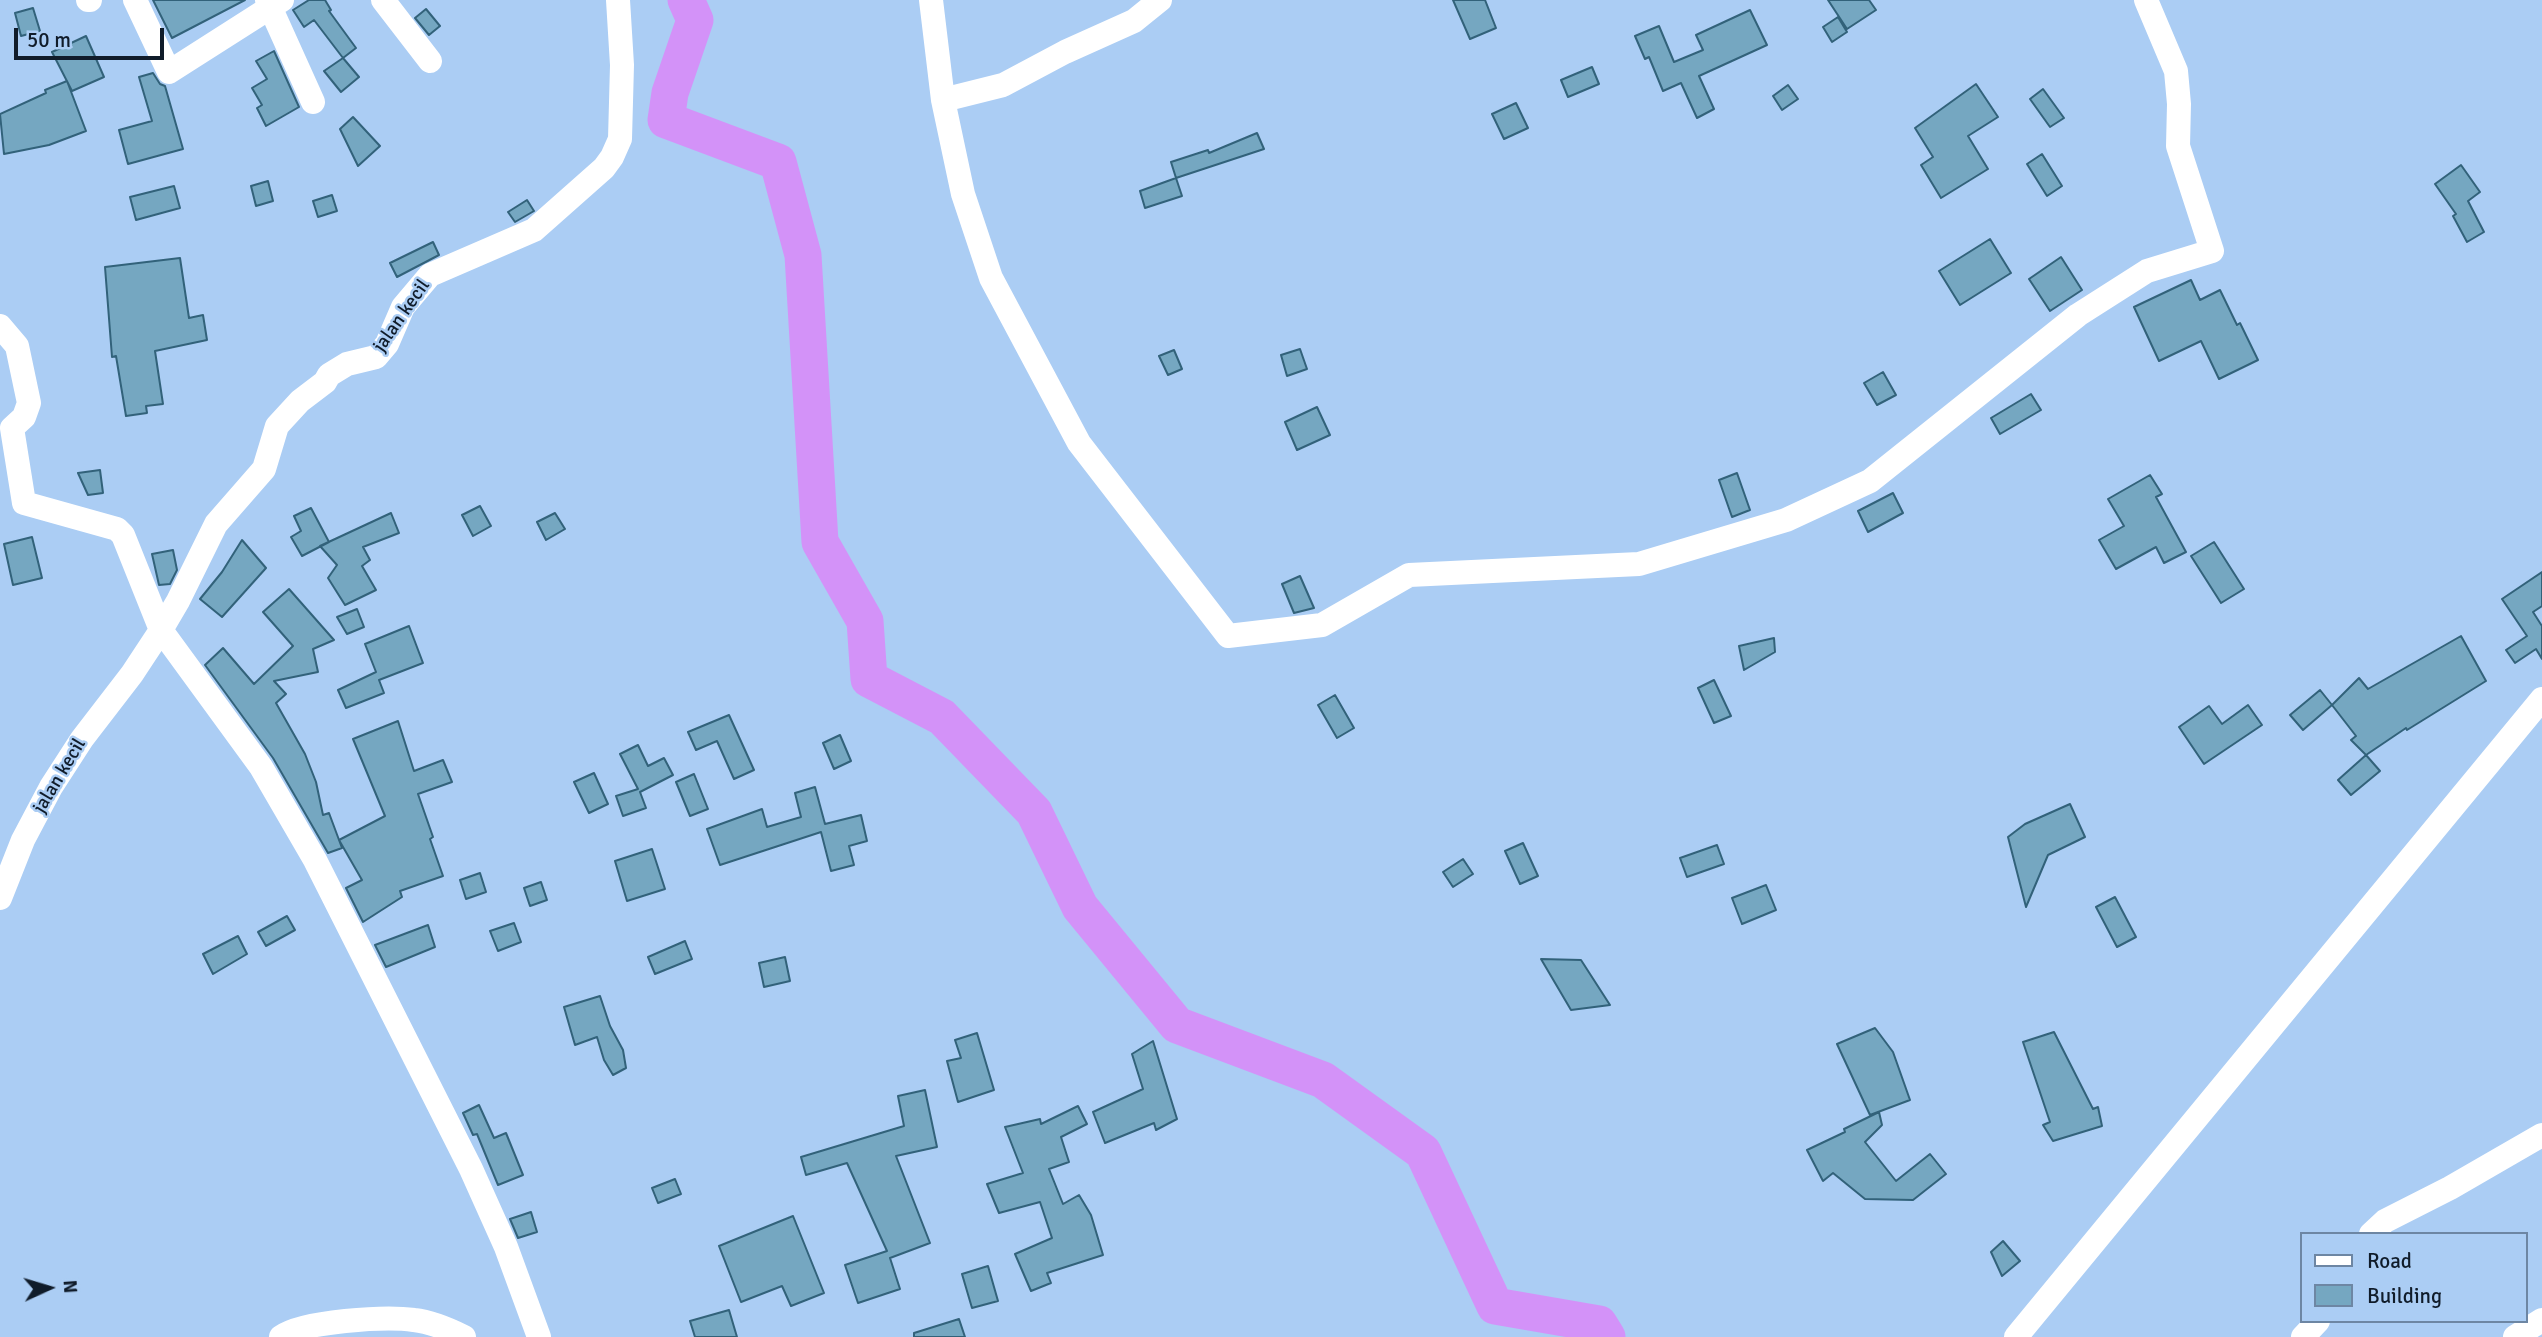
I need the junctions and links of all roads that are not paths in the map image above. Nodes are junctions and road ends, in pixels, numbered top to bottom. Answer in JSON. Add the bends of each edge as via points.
{"nodes":[{"id":1,"x":135,"y":0,"type":"edge"},
{"id":2,"x":383,"y":0,"type":"edge"},
{"id":3,"x":618,"y":0,"type":"edge"},
{"id":4,"x":931,"y":0,"type":"edge"},
{"id":5,"x":1160,"y":0,"type":"edge"},
{"id":6,"x":2146,"y":0,"type":"edge"},
{"id":7,"x":273,"y":2,"type":"edge"},
{"id":8,"x":430,"y":61,"type":"dead end"},
{"id":9,"x":943,"y":100,"type":"junction"},
{"id":10,"x":313,"y":102,"type":"dead end"},
{"id":11,"x":0,"y":326,"type":"edge"},
{"id":12,"x":161,"y":630,"type":"junction"},
{"id":13,"x":2542,"y":699,"type":"edge"},
{"id":14,"x":0,"y":898,"type":"edge"},
{"id":15,"x":2542,"y":1135,"type":"edge"},
{"id":16,"x":2373,"y":1232,"type":"edge"},
{"id":17,"x":2542,"y":1320,"type":"edge"},
{"id":18,"x":2316,"y":1323,"type":"edge"},
{"id":19,"x":281,"y":1337,"type":"edge"},
{"id":20,"x":464,"y":1337,"type":"edge"},
{"id":21,"x":539,"y":1337,"type":"edge"},
{"id":22,"x":2015,"y":1337,"type":"edge"},
{"id":23,"x":2302,"y":1337,"type":"edge"},
{"id":24,"x":2515,"y":1337,"type":"edge"}],
"edges":[{"from":1,"to":7,"type":"street","via":[[169,72]]},
{"from":2,"to":8,"type":"street"},
{"from":3,"to":12,"type":"street","name":"jalan kecil","via":[[621,139],[612,157],[534,230],[430,275],[403,307],[387,344],[376,357],[347,364],[300,401],[277,426],[264,469],[216,524]]},
{"from":4,"to":9,"type":"street"},
{"from":5,"to":9,"type":"street","via":[[1134,21],[1003,85]]},
{"from":6,"to":9,"type":"street","via":[[2176,71],[2178,146],[2212,251],[2147,271],[2078,315],[1870,481],[1786,520],[1639,565],[1409,575],[1322,625],[1228,636],[1079,443],[997,290],[962,194]]},
{"from":7,"to":10,"type":"street"},
{"from":11,"to":12,"type":"street","via":[[18,346],[29,403],[24,417],[12,428],[24,503],[117,528]]},
{"from":12,"to":14,"type":"street","name":"jalan kecil","via":[[51,787]]},
{"from":12,"to":21,"type":"street","via":[[261,767],[315,860],[471,1169]]},
{"from":13,"to":22,"type":"street"},
{"from":15,"to":16,"type":"street"},
{"from":17,"to":24,"type":"street"},
{"from":18,"to":23,"type":"street"},
{"from":19,"to":20,"type":"street","via":[[311,1325],[391,1319],[433,1324]]}]}
